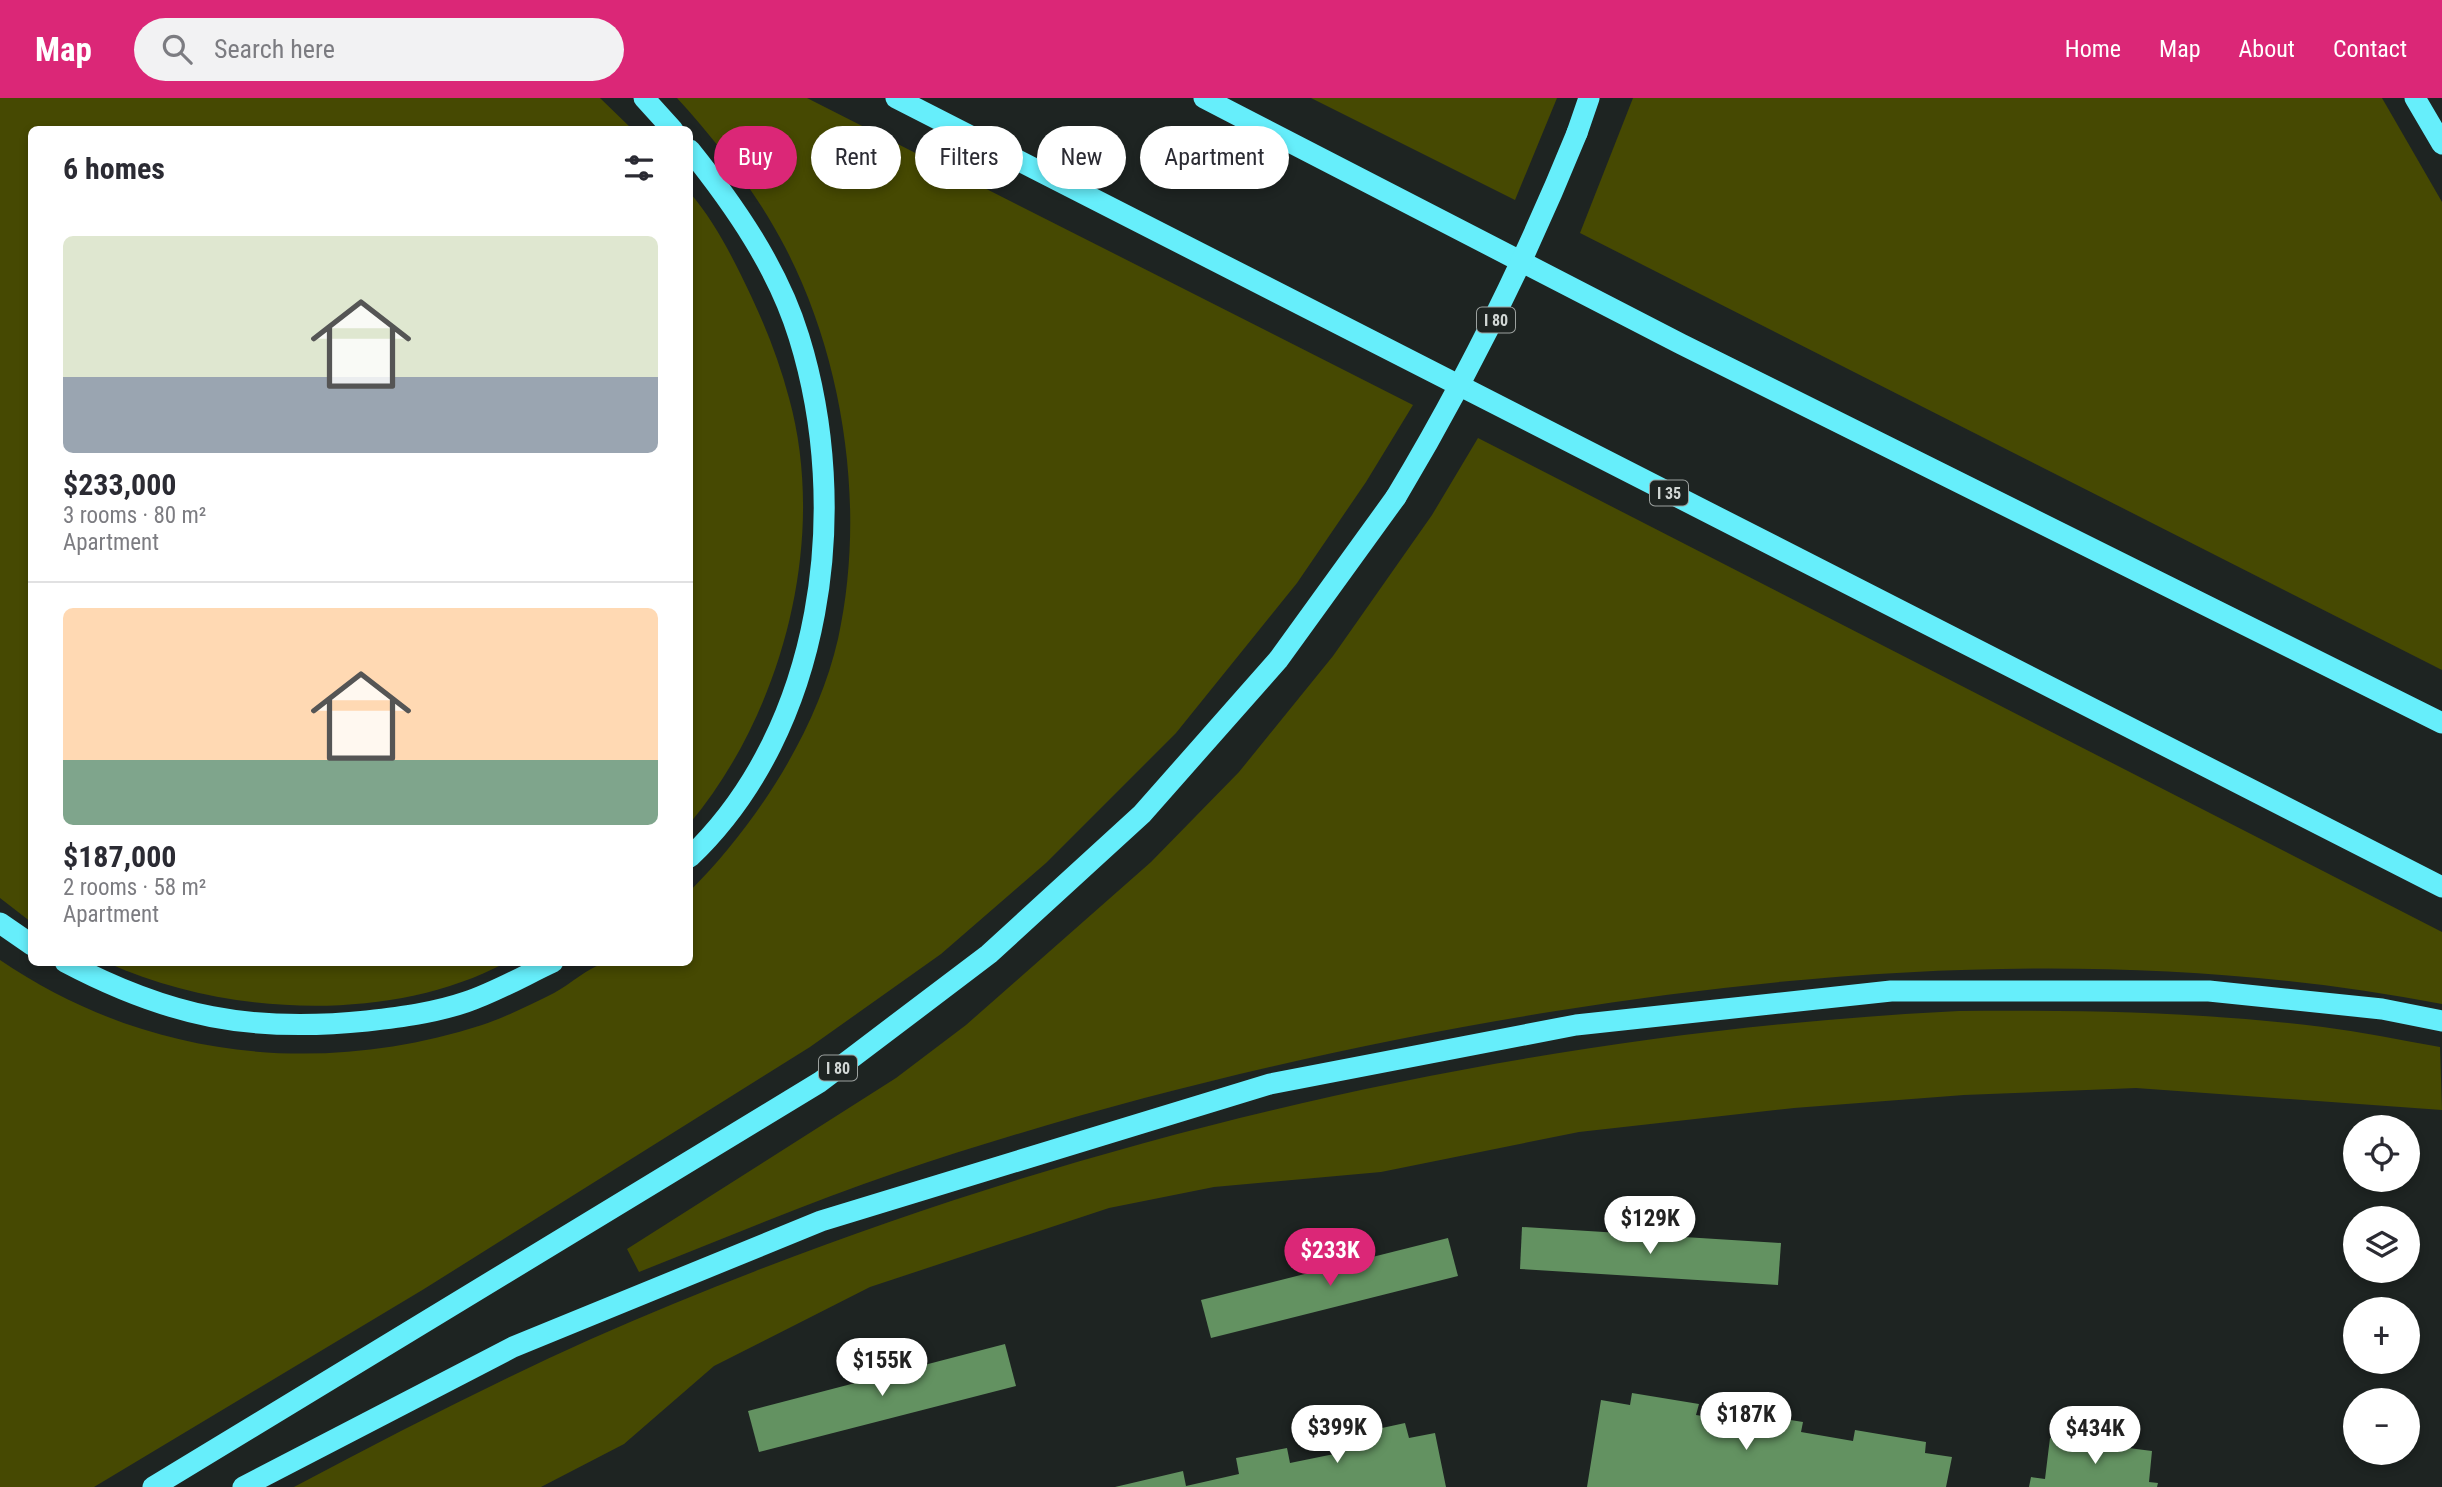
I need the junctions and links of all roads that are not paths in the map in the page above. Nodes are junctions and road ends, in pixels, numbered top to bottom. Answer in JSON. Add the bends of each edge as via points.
{"nodes":[{"id":1,"x":644,"y":98,"type":"edge"},
{"id":2,"x":896,"y":98,"type":"edge"},
{"id":3,"x":1204,"y":98,"type":"edge"},
{"id":4,"x":1589,"y":98,"type":"edge"},
{"id":5,"x":2415,"y":98,"type":"edge"},
{"id":6,"x":669,"y":126,"type":"edge"},
{"id":7,"x":2442,"y":144,"type":"edge"},
{"id":8,"x":693,"y":154,"type":"edge"},
{"id":9,"x":2442,"y":723,"type":"edge"},
{"id":10,"x":693,"y":853,"type":"edge"},
{"id":11,"x":2442,"y":887,"type":"edge"},
{"id":12,"x":0,"y":923,"type":"edge"},
{"id":13,"x":28,"y":942,"type":"edge"},
{"id":14,"x":73,"y":966,"type":"edge"},
{"id":15,"x":544,"y":966,"type":"edge"},
{"id":16,"x":2442,"y":1021,"type":"edge"},
{"id":17,"x":153,"y":1487,"type":"edge"},
{"id":18,"x":243,"y":1487,"type":"edge"}],
"edges":[{"from":1,"to":6,"type":"highway"},
{"from":2,"to":11,"type":"highway","number":"I 35"},
{"from":3,"to":9,"type":"highway","via":[[1681,344]]},
{"from":4,"to":17,"type":"highway","number":"I 80","bridge":true,"via":[[1540,226],[1492,329],[1396,497],[1278,660],[1142,814],[989,954],[820,1082]]},
{"from":5,"to":7,"type":"highway"},
{"from":8,"to":10,"type":"highway","via":[[727,197],[780,288],[800,337],[822,439],[824,527],[815,624],[785,717],[737,802]]},
{"from":12,"to":13,"type":"highway"},
{"from":14,"to":15,"type":"highway","via":[[119,990],[203,1016],[310,1027],[416,1015],[467,1002]]},
{"from":16,"to":18,"type":"highway","via":[[2382,1009],[2209,991],[1891,991],[1576,1025],[1270,1084],[821,1222],[513,1347]]}]}
